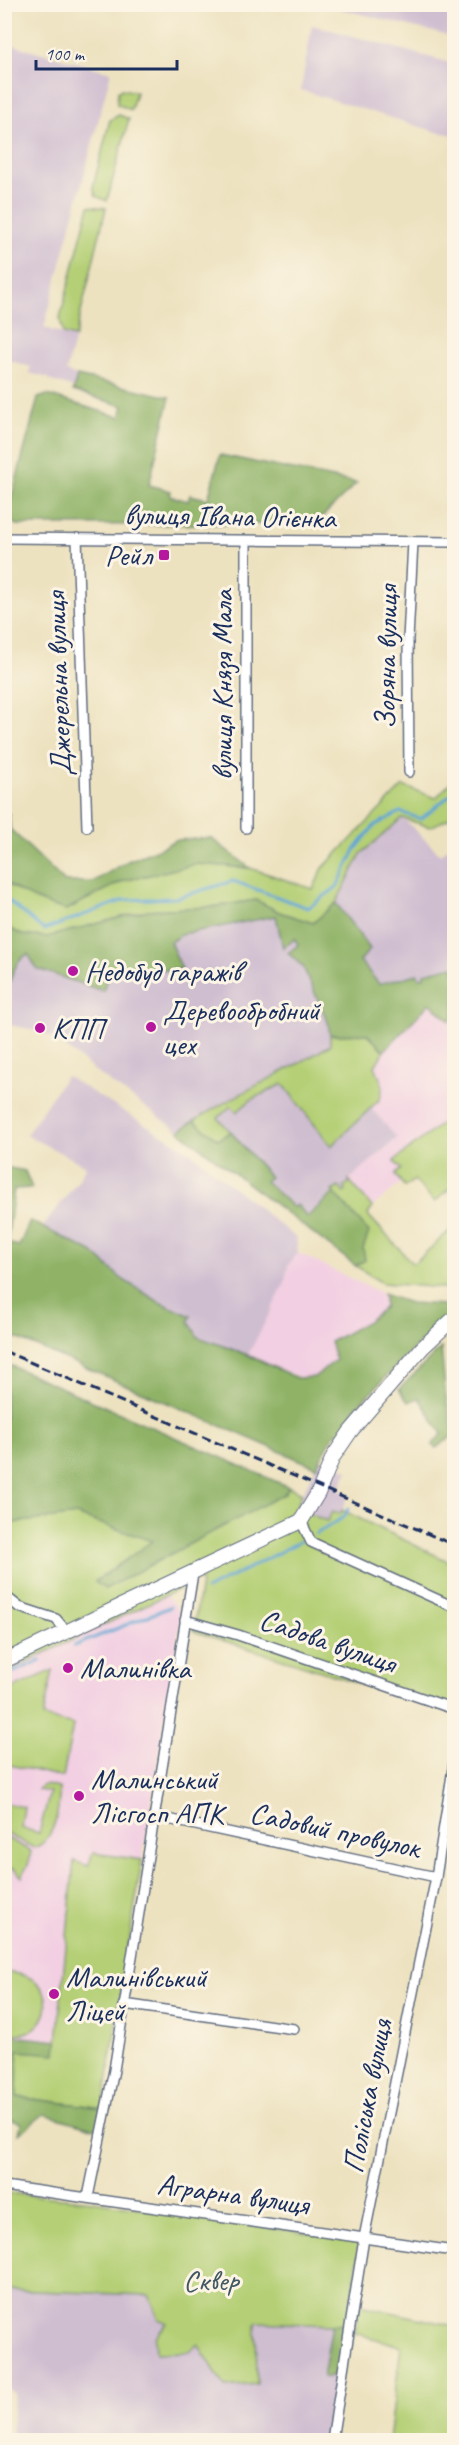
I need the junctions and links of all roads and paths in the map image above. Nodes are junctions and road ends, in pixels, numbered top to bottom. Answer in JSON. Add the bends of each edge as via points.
{"nodes":[{"id":1,"x":4,"y":537,"type":"edge"},
{"id":2,"x":77,"y":538,"type":"junction"},
{"id":3,"x":246,"y":541,"type":"junction"},
{"id":4,"x":412,"y":542,"type":"junction"},
{"id":5,"x":454,"y":542,"type":"edge"},
{"id":6,"x":409,"y":772,"type":"dead end"},
{"id":7,"x":87,"y":827,"type":"dead end"},
{"id":8,"x":246,"y":828,"type":"dead end"},
{"id":9,"x":454,"y":1318,"type":"edge"},
{"id":10,"x":301,"y":1521,"type":"junction"},
{"id":11,"x":193,"y":1573,"type":"junction"},
{"id":12,"x":4,"y":1595,"type":"edge"},
{"id":13,"x":454,"y":1607,"type":"edge"},
{"id":14,"x":185,"y":1620,"type":"junction"},
{"id":15,"x":67,"y":1632,"type":"junction"},
{"id":16,"x":4,"y":1661,"type":"edge"},
{"id":17,"x":454,"y":1709,"type":"edge"},
{"id":18,"x":454,"y":1762,"type":"edge"},
{"id":19,"x":154,"y":1816,"type":"junction"},
{"id":20,"x":436,"y":1877,"type":"junction"},
{"id":21,"x":124,"y":2004,"type":"junction"},
{"id":22,"x":294,"y":2029,"type":"dead end"},
{"id":23,"x":4,"y":2186,"type":"edge"},
{"id":24,"x":88,"y":2197,"type":"junction"},
{"id":25,"x":364,"y":2238,"type":"junction"},
{"id":26,"x":454,"y":2251,"type":"edge"},
{"id":27,"x":332,"y":2440,"type":"edge"}],
"edges":[{"from":1,"to":2,"type":"street","name":"вулиця Івана Огієнка"},
{"from":2,"to":3,"type":"street","name":"вулиця Івана Огієнка"},
{"from":2,"to":7,"type":"street","name":"Джерельна вулиця"},
{"from":3,"to":4,"type":"street","name":"вулиця Івана Огієнка"},
{"from":3,"to":8,"type":"street","name":"вулиця Князя Мала"},
{"from":4,"to":5,"type":"street","name":"вулиця Івана Огієнка"},
{"from":4,"to":6,"type":"street","name":"Зоряна вулиця"},
{"from":9,"to":10,"type":"street","via":[[422,1348],[350,1432]]},
{"from":10,"to":11,"type":"street"},
{"from":10,"to":13,"type":"street","via":[[311,1542]]},
{"from":11,"to":14,"type":"street"},
{"from":11,"to":15,"type":"street"},
{"from":12,"to":15,"type":"street","via":[[19,1606],[56,1619]]},
{"from":14,"to":17,"type":"street","name":"Садова вулиця"},
{"from":14,"to":19,"type":"street"},
{"from":15,"to":16,"type":"street"},
{"from":18,"to":20,"type":"street","name":"Поліська вулиця"},
{"from":19,"to":20,"type":"street","name":"Садовий провулок"},
{"from":19,"to":21,"type":"street"},
{"from":20,"to":25,"type":"street","name":"Поліська вулиця"},
{"from":21,"to":22,"type":"street"},
{"from":21,"to":24,"type":"street"},
{"from":23,"to":24,"type":"street","name":"Аграрна вулиця"},
{"from":24,"to":25,"type":"street","name":"Аграрна вулиця"},
{"from":25,"to":26,"type":"street","name":"Аграрна вулиця"},
{"from":25,"to":27,"type":"street","name":"Поліська вулиця"}]}
